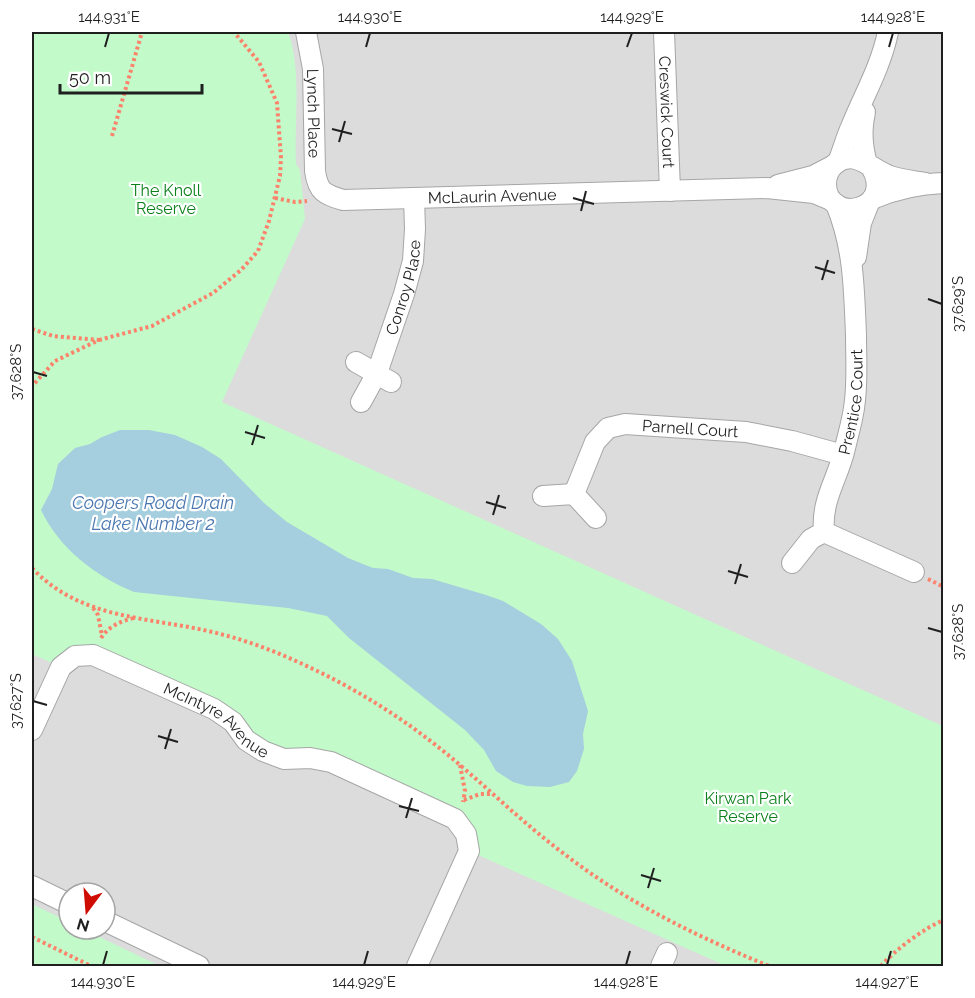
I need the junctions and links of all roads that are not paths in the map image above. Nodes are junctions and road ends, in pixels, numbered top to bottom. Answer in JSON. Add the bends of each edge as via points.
{"nodes":[{"id":1,"x":306,"y":32,"type":"edge"},
{"id":2,"x":664,"y":32,"type":"edge"},
{"id":3,"x":888,"y":32,"type":"edge"},
{"id":4,"x":868,"y":91,"type":"junction"},
{"id":5,"x":836,"y":163,"type":"junction"},
{"id":6,"x":869,"y":165,"type":"junction"},
{"id":7,"x":935,"y":183,"type":"edge"},
{"id":8,"x":766,"y":188,"type":"junction"},
{"id":9,"x":670,"y":190,"type":"junction"},
{"id":10,"x":326,"y":195,"type":"joint"},
{"id":11,"x":414,"y":198,"type":"junction"},
{"id":12,"x":871,"y":201,"type":"junction"},
{"id":13,"x":834,"y":202,"type":"junction"},
{"id":14,"x":854,"y":268,"type":"junction"},
{"id":15,"x":356,"y":362,"type":"dead end"},
{"id":16,"x":384,"y":378,"type":"junction"},
{"id":17,"x":362,"y":402,"type":"dead end"},
{"id":18,"x":843,"y":456,"type":"junction"},
{"id":19,"x":574,"y":494,"type":"junction"},
{"id":20,"x":543,"y":496,"type":"dead end"},
{"id":21,"x":596,"y":518,"type":"dead end"},
{"id":22,"x":824,"y":532,"type":"junction"},
{"id":23,"x":792,"y":563,"type":"dead end"},
{"id":24,"x":914,"y":572,"type":"dead end"},
{"id":25,"x":32,"y":730,"type":"edge"},
{"id":26,"x":32,"y":886,"type":"edge"},
{"id":27,"x":57,"y":898,"type":"edge"},
{"id":28,"x":117,"y":927,"type":"edge"},
{"id":29,"x":199,"y":966,"type":"edge"},
{"id":30,"x":417,"y":966,"type":"edge"}],
"edges":[{"from":1,"to":10,"type":"street","name":"Lynch Place","via":[[313,69],[315,171],[317,184]]},
{"from":2,"to":9,"type":"street","name":"Creswick Court"},
{"from":3,"to":4,"type":"street"},
{"from":4,"to":5,"type":"street"},
{"from":4,"to":6,"type":"street","via":[[862,146]]},
{"from":5,"to":6,"type":"street","via":[[853,158]]},
{"from":5,"to":8,"type":"street","name":"McLaurin Avenue","via":[[813,176]]},
{"from":5,"to":13,"type":"street","via":[[827,178],[828,193]]},
{"from":6,"to":7,"type":"street","via":[[890,176]]},
{"from":6,"to":12,"type":"street","via":[[878,183]]},
{"from":7,"to":12,"type":"street","via":[[891,191]]},
{"from":8,"to":9,"type":"street","name":"McLaurin Avenue"},
{"from":8,"to":13,"type":"street","name":"McLaurin Avenue","via":[[814,193]]},
{"from":9,"to":11,"type":"street","name":"McLaurin Avenue"},
{"from":10,"to":11,"type":"street","name":"McLaurin Avenue","via":[[343,200]]},
{"from":11,"to":16,"type":"street","name":"Conroy Place","via":[[412,261]]},
{"from":12,"to":13,"type":"street","via":[[853,209]]},
{"from":12,"to":14,"type":"street","name":"Prentice Court","via":[[861,223]]},
{"from":13,"to":14,"type":"street","name":"Prentice Court","via":[[844,223]]},
{"from":14,"to":18,"type":"street","name":"Prentice Court","via":[[854,407]]},
{"from":15,"to":16,"type":"street"},
{"from":16,"to":17,"type":"street","name":"Conroy Place"},
{"from":18,"to":19,"type":"street","name":"Parnell Court","via":[[746,432],[625,424],[608,428],[596,442]]},
{"from":18,"to":22,"type":"street","name":"Prentice Court","via":[[825,500]]},
{"from":19,"to":20,"type":"street"},
{"from":19,"to":21,"type":"street"},
{"from":22,"to":23,"type":"street","via":[[811,539]]},
{"from":22,"to":24,"type":"street"},
{"from":25,"to":30,"type":"street","name":"McIntyre Avenue","via":[[61,667],[75,656],[93,655],[214,710],[233,722],[246,740],[263,752],[284,759],[331,762],[455,819],[466,834],[469,851]]},
{"from":26,"to":27,"type":"street"},
{"from":28,"to":29,"type":"street"}]}
